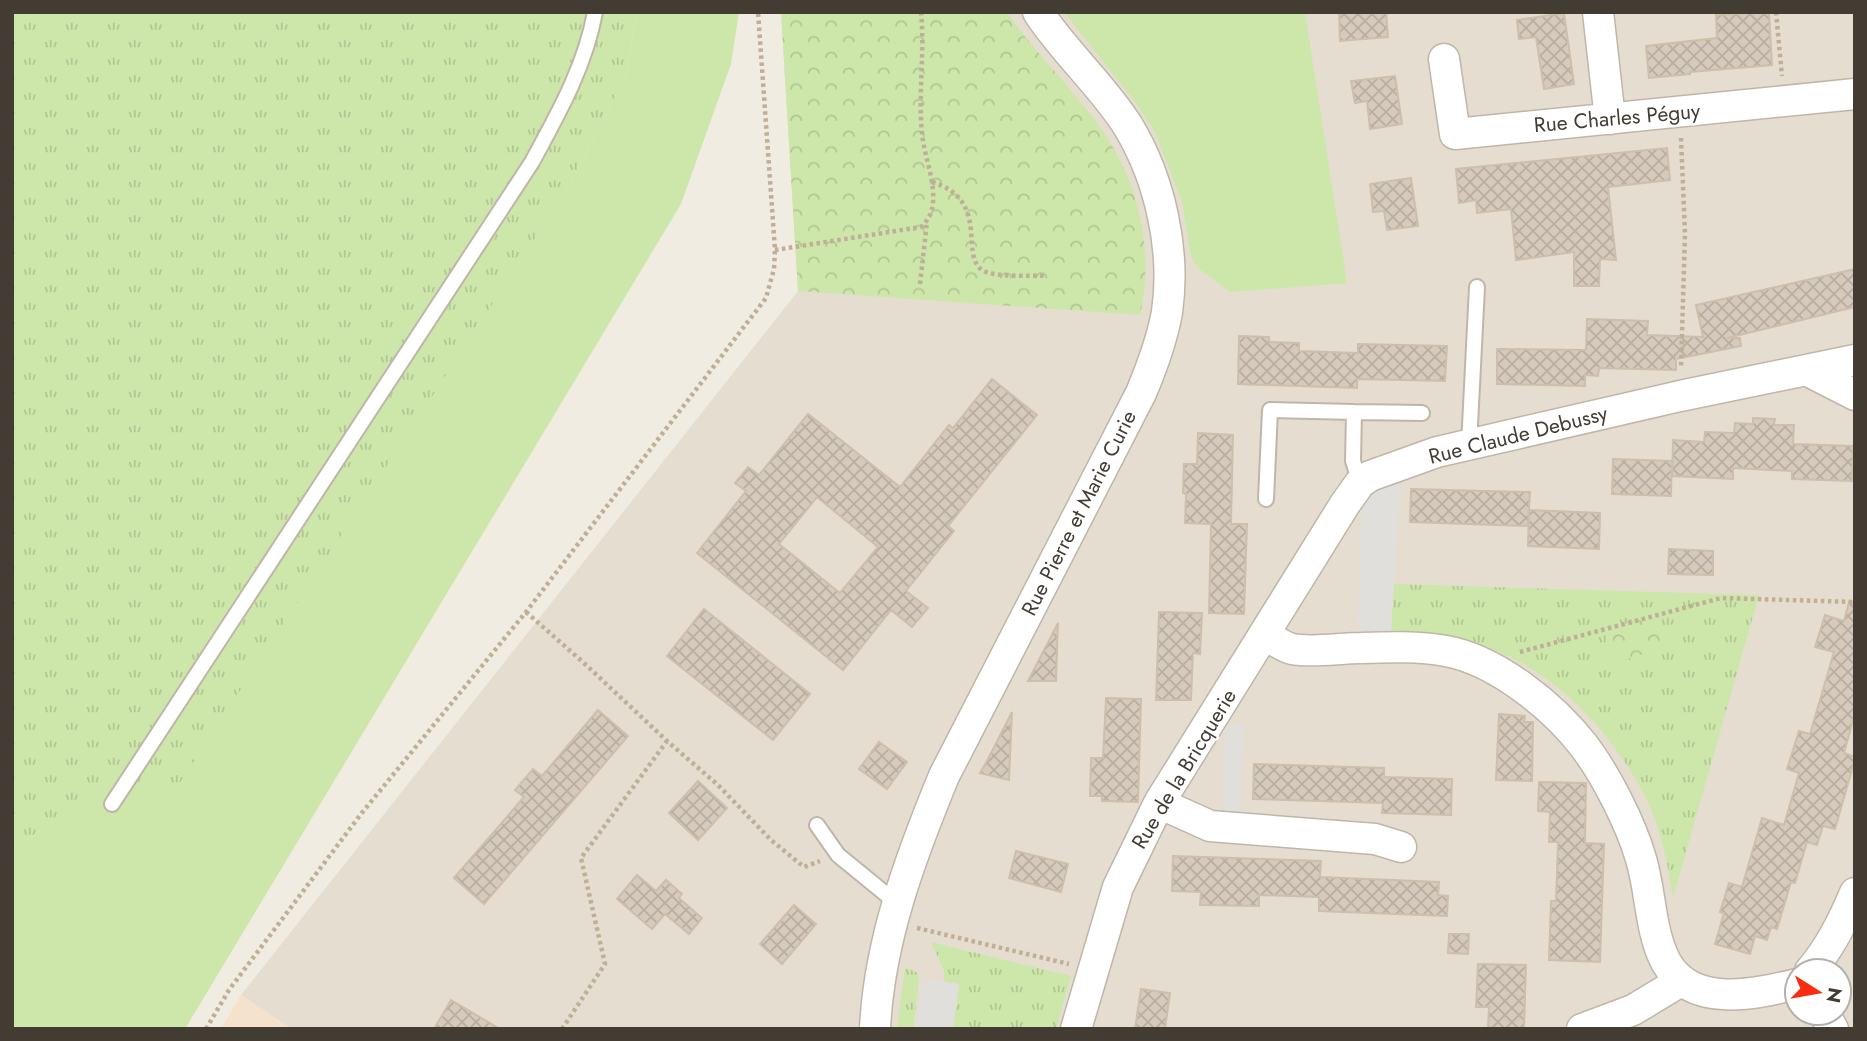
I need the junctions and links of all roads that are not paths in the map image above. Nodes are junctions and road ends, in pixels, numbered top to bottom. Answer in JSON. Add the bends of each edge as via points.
{"nodes":[{"id":1,"x":595,"y":12,"type":"edge"},
{"id":2,"x":1038,"y":12,"type":"edge"},
{"id":3,"x":1598,"y":12,"type":"edge"},
{"id":4,"x":1444,"y":60,"type":"dead end"},
{"id":5,"x":1855,"y":94,"type":"edge"},
{"id":6,"x":1610,"y":119,"type":"junction"},
{"id":7,"x":1477,"y":287,"type":"dead end"},
{"id":8,"x":1855,"y":360,"type":"edge"},
{"id":9,"x":1808,"y":371,"type":"junction"},
{"id":10,"x":1855,"y":395,"type":"edge"},
{"id":11,"x":1354,"y":412,"type":"junction"},
{"id":12,"x":1422,"y":413,"type":"dead end"},
{"id":13,"x":1469,"y":445,"type":"junction"},
{"id":14,"x":1360,"y":483,"type":"junction"},
{"id":15,"x":1266,"y":499,"type":"dead end"},
{"id":16,"x":1264,"y":634,"type":"junction"},
{"id":17,"x":1159,"y":803,"type":"junction"},
{"id":18,"x":112,"y":804,"type":"dead end"},
{"id":19,"x":817,"y":825,"type":"dead end"},
{"id":20,"x":1401,"y":848,"type":"dead end"},
{"id":21,"x":1855,"y":893,"type":"edge"},
{"id":22,"x":895,"y":913,"type":"junction"},
{"id":23,"x":1823,"y":957,"type":"edge"},
{"id":24,"x":1681,"y":981,"type":"junction"},
{"id":25,"x":1783,"y":988,"type":"edge"},
{"id":26,"x":875,"y":1029,"type":"edge"},
{"id":27,"x":1076,"y":1029,"type":"edge"},
{"id":28,"x":1582,"y":1029,"type":"edge"}],
"edges":[{"from":1,"to":18,"type":"lane","via":[[590,40],[568,97],[532,162]]},
{"from":2,"to":22,"type":"street","name":"Rue Pierre et Marie Curie","via":[[1127,124],[1148,164],[1165,236],[1167,312],[1141,393],[944,776],[918,838]]},
{"from":3,"to":6,"type":"street"},
{"from":4,"to":6,"type":"street","name":"Rue Charles Péguy","via":[[1455,134]]},
{"from":5,"to":6,"type":"street","name":"Rue Charles Péguy"},
{"from":7,"to":13,"type":"lane"},
{"from":8,"to":9,"type":"street","name":"Rue Claude Debussy"},
{"from":9,"to":10,"type":"street"},
{"from":9,"to":13,"type":"street","name":"Rue Claude Debussy"},
{"from":11,"to":12,"type":"lane"},
{"from":11,"to":14,"type":"lane","via":[[1353,461]]},
{"from":11,"to":15,"type":"lane","via":[[1270,410]]},
{"from":13,"to":14,"type":"street","name":"Rue Claude Debussy","via":[[1437,452]]},
{"from":14,"to":16,"type":"street"},
{"from":16,"to":17,"type":"street","name":"Rue de la Bricquerie"},
{"from":16,"to":24,"type":"street","via":[[1290,649],[1448,651],[1482,662],[1551,710],[1584,746],[1631,830],[1666,962]]},
{"from":17,"to":20,"type":"street","via":[[1210,826],[1375,839]]},
{"from":17,"to":27,"type":"street","name":"Rue de la Bricquerie","via":[[1118,887]]},
{"from":19,"to":22,"type":"lane","via":[[838,855]]},
{"from":21,"to":23,"type":"street"},
{"from":22,"to":26,"type":"street","name":"Rue Pierre et Marie Curie"},
{"from":24,"to":25,"type":"street","via":[[1723,995],[1753,995]]},
{"from":24,"to":28,"type":"street","via":[[1633,1010]]}]}
